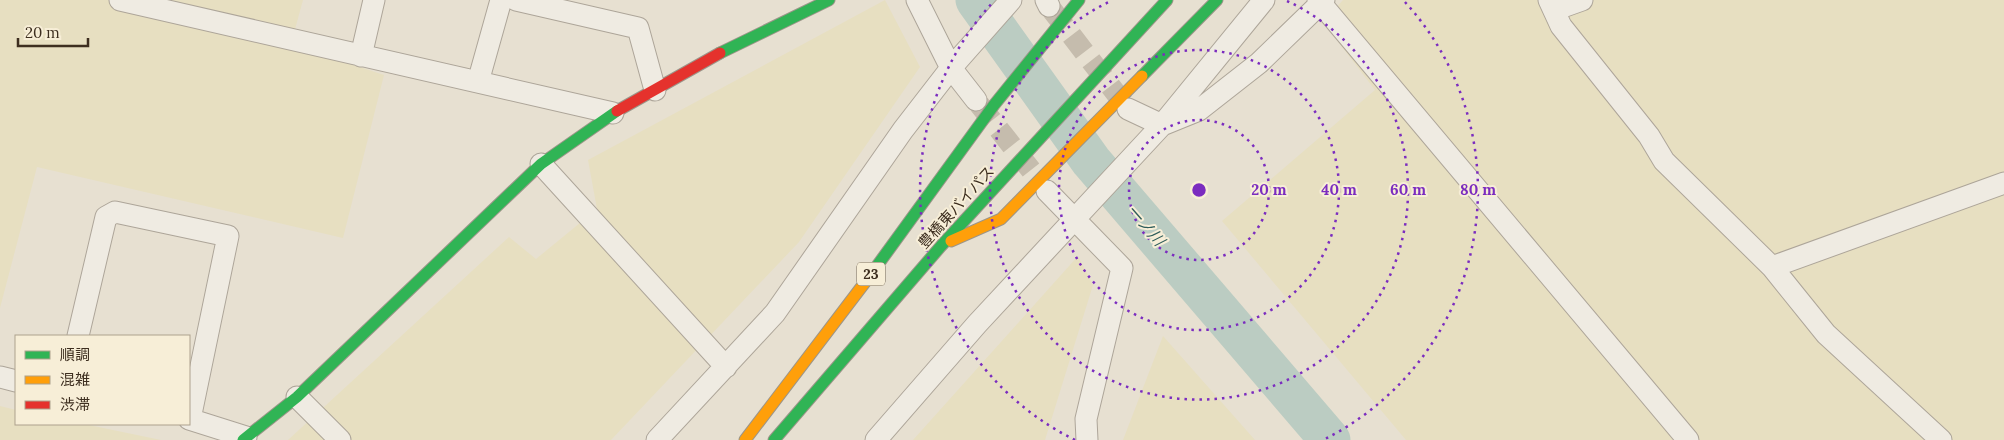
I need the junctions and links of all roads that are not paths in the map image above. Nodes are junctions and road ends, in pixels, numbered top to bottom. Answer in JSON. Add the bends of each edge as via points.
{"nodes":[{"id":1,"x":120,"y":0,"type":"edge"},
{"id":2,"x":374,"y":0,"type":"edge"},
{"id":3,"x":501,"y":0,"type":"edge"},
{"id":4,"x":516,"y":0,"type":"edge"},
{"id":5,"x":829,"y":0,"type":"edge"},
{"id":6,"x":916,"y":0,"type":"edge"},
{"id":7,"x":1011,"y":0,"type":"edge"},
{"id":8,"x":1079,"y":0,"type":"edge"},
{"id":9,"x":1167,"y":0,"type":"edge"},
{"id":10,"x":1217,"y":0,"type":"edge"},
{"id":11,"x":1264,"y":0,"type":"edge"},
{"id":12,"x":1582,"y":0,"type":"edge"},
{"id":13,"x":1321,"y":1,"type":"edge"},
{"id":14,"x":1551,"y":5,"type":"edge"},
{"id":15,"x":361,"y":56,"type":"junction"},
{"id":16,"x":957,"y":61,"type":"junction"},
{"id":17,"x":478,"y":82,"type":"junction"},
{"id":18,"x":655,"y":90,"type":"junction"},
{"id":19,"x":985,"y":102,"type":"junction"},
{"id":20,"x":1120,"y":107,"type":"junction"},
{"id":21,"x":613,"y":114,"type":"junction"},
{"id":22,"x":1162,"y":125,"type":"junction"},
{"id":23,"x":541,"y":164,"type":"junction"},
{"id":24,"x":1046,"y":182,"type":"junction"},
{"id":25,"x":2004,"y":183,"type":"edge"},
{"id":26,"x":1079,"y":214,"type":"junction"},
{"id":27,"x":941,"y":246,"type":"junction"},
{"id":28,"x":1772,"y":267,"type":"junction"},
{"id":29,"x":78,"y":335,"type":"edge"},
{"id":30,"x":726,"y":367,"type":"junction"},
{"id":31,"x":0,"y":377,"type":"edge"},
{"id":32,"x":15,"y":381,"type":"edge"},
{"id":33,"x":297,"y":397,"type":"junction"},
{"id":34,"x":190,"y":414,"type":"edge"},
{"id":35,"x":190,"y":419,"type":"edge"},
{"id":36,"x":244,"y":438,"type":"edge"},
{"id":37,"x":340,"y":440,"type":"edge"},
{"id":38,"x":657,"y":440,"type":"edge"},
{"id":39,"x":745,"y":440,"type":"edge"},
{"id":40,"x":774,"y":440,"type":"edge"},
{"id":41,"x":876,"y":440,"type":"edge"},
{"id":42,"x":1087,"y":440,"type":"edge"},
{"id":43,"x":1688,"y":440,"type":"edge"},
{"id":44,"x":1941,"y":440,"type":"edge"}],
"edges":[{"from":1,"to":15,"type":"street"},
{"from":2,"to":15,"type":"street"},
{"from":3,"to":17,"type":"street"},
{"from":4,"to":18,"type":"street","via":[[638,28]]},
{"from":5,"to":18,"type":"main road","via":[[739,42]]},
{"from":6,"to":16,"type":"street"},
{"from":7,"to":16,"type":"street"},
{"from":8,"to":19,"type":"main road","number":"23","via":[[1054,32]]},
{"from":9,"to":27,"type":"main road","name":"豊橋東バイパス","number":"23"},
{"from":10,"to":20,"type":"main road","number":"23"},
{"from":11,"to":22,"type":"street"},
{"from":12,"to":14,"type":"street"},
{"from":13,"to":22,"type":"street","via":[[1259,63],[1199,110]]},
{"from":13,"to":43,"type":"street"},
{"from":14,"to":28,"type":"street","via":[[1561,26],[1649,136],[1664,161]]},
{"from":15,"to":17,"type":"street"},
{"from":16,"to":19,"type":"street"},
{"from":16,"to":30,"type":"street","via":[[903,130],[775,313]]},
{"from":17,"to":21,"type":"street"},
{"from":18,"to":21,"type":"main road"},
{"from":19,"to":39,"type":"main road","number":"23","via":[[844,311]]},
{"from":20,"to":22,"type":"street"},
{"from":20,"to":24,"type":"main road","number":"23"},
{"from":21,"to":23,"type":"main road"},
{"from":22,"to":26,"type":"street"},
{"from":23,"to":30,"type":"street"},
{"from":23,"to":33,"type":"main road"},
{"from":24,"to":26,"type":"street"},
{"from":24,"to":27,"type":"main road","number":"23","via":[[1001,219]]},
{"from":25,"to":28,"type":"street"},
{"from":26,"to":41,"type":"street"},
{"from":26,"to":42,"type":"street","via":[[1122,268],[1086,419]]},
{"from":27,"to":40,"type":"main road","name":"豊橋東バイパス","number":"23"},
{"from":28,"to":44,"type":"street","via":[[1826,334]]},
{"from":29,"to":34,"type":"street","via":[[106,218],[116,212],[228,236]]},
{"from":30,"to":38,"type":"street"},
{"from":31,"to":32,"type":"street"},
{"from":33,"to":36,"type":"main road"},
{"from":33,"to":37,"type":"street"},
{"from":35,"to":36,"type":"street"}]}
